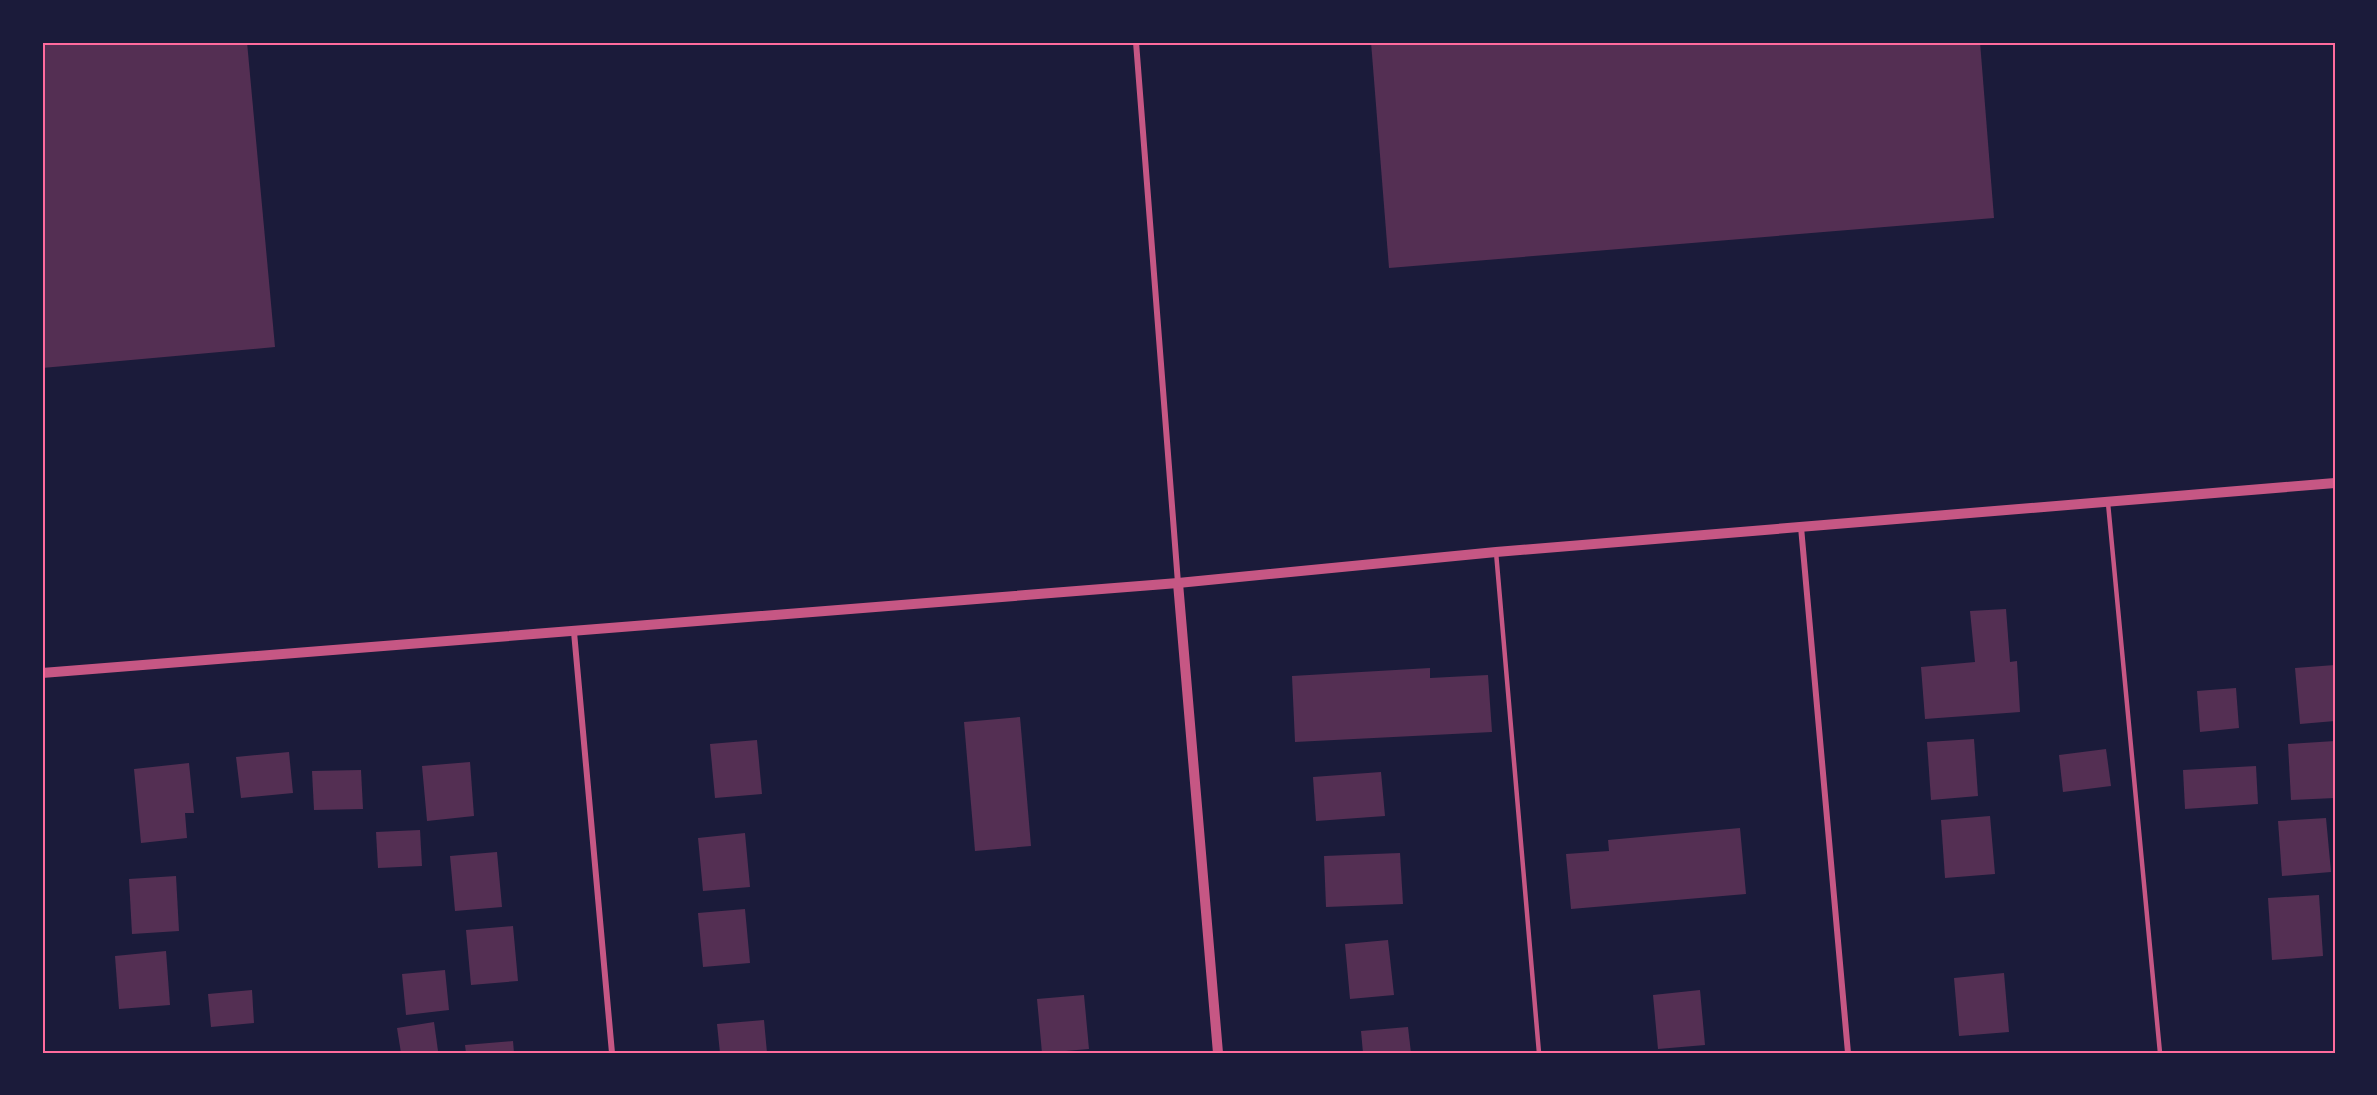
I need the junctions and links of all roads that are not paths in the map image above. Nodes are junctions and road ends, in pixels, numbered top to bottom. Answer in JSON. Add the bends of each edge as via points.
{"nodes":[{"id":1,"x":1136,"y":42,"type":"edge"},
{"id":2,"x":2335,"y":483,"type":"edge"},
{"id":3,"x":2108,"y":502,"type":"junction"},
{"id":4,"x":1801,"y":526,"type":"junction"},
{"id":5,"x":1496,"y":552,"type":"junction"},
{"id":6,"x":1178,"y":583,"type":"junction"},
{"id":7,"x":574,"y":632,"type":"junction"},
{"id":8,"x":42,"y":673,"type":"edge"},
{"id":9,"x":612,"y":1053,"type":"edge"},
{"id":10,"x":1218,"y":1053,"type":"edge"},
{"id":11,"x":1539,"y":1053,"type":"edge"},
{"id":12,"x":1848,"y":1053,"type":"edge"},
{"id":13,"x":2160,"y":1053,"type":"edge"}],
"edges":[{"from":1,"to":6,"type":"street"},
{"from":2,"to":3,"type":"street"},
{"from":3,"to":4,"type":"street"},
{"from":3,"to":13,"type":"lane"},
{"from":4,"to":5,"type":"street"},
{"from":4,"to":12,"type":"street"},
{"from":5,"to":6,"type":"street"},
{"from":5,"to":11,"type":"lane"},
{"from":6,"to":7,"type":"street"},
{"from":6,"to":10,"type":"street"},
{"from":7,"to":8,"type":"street"},
{"from":7,"to":9,"type":"street"}]}
